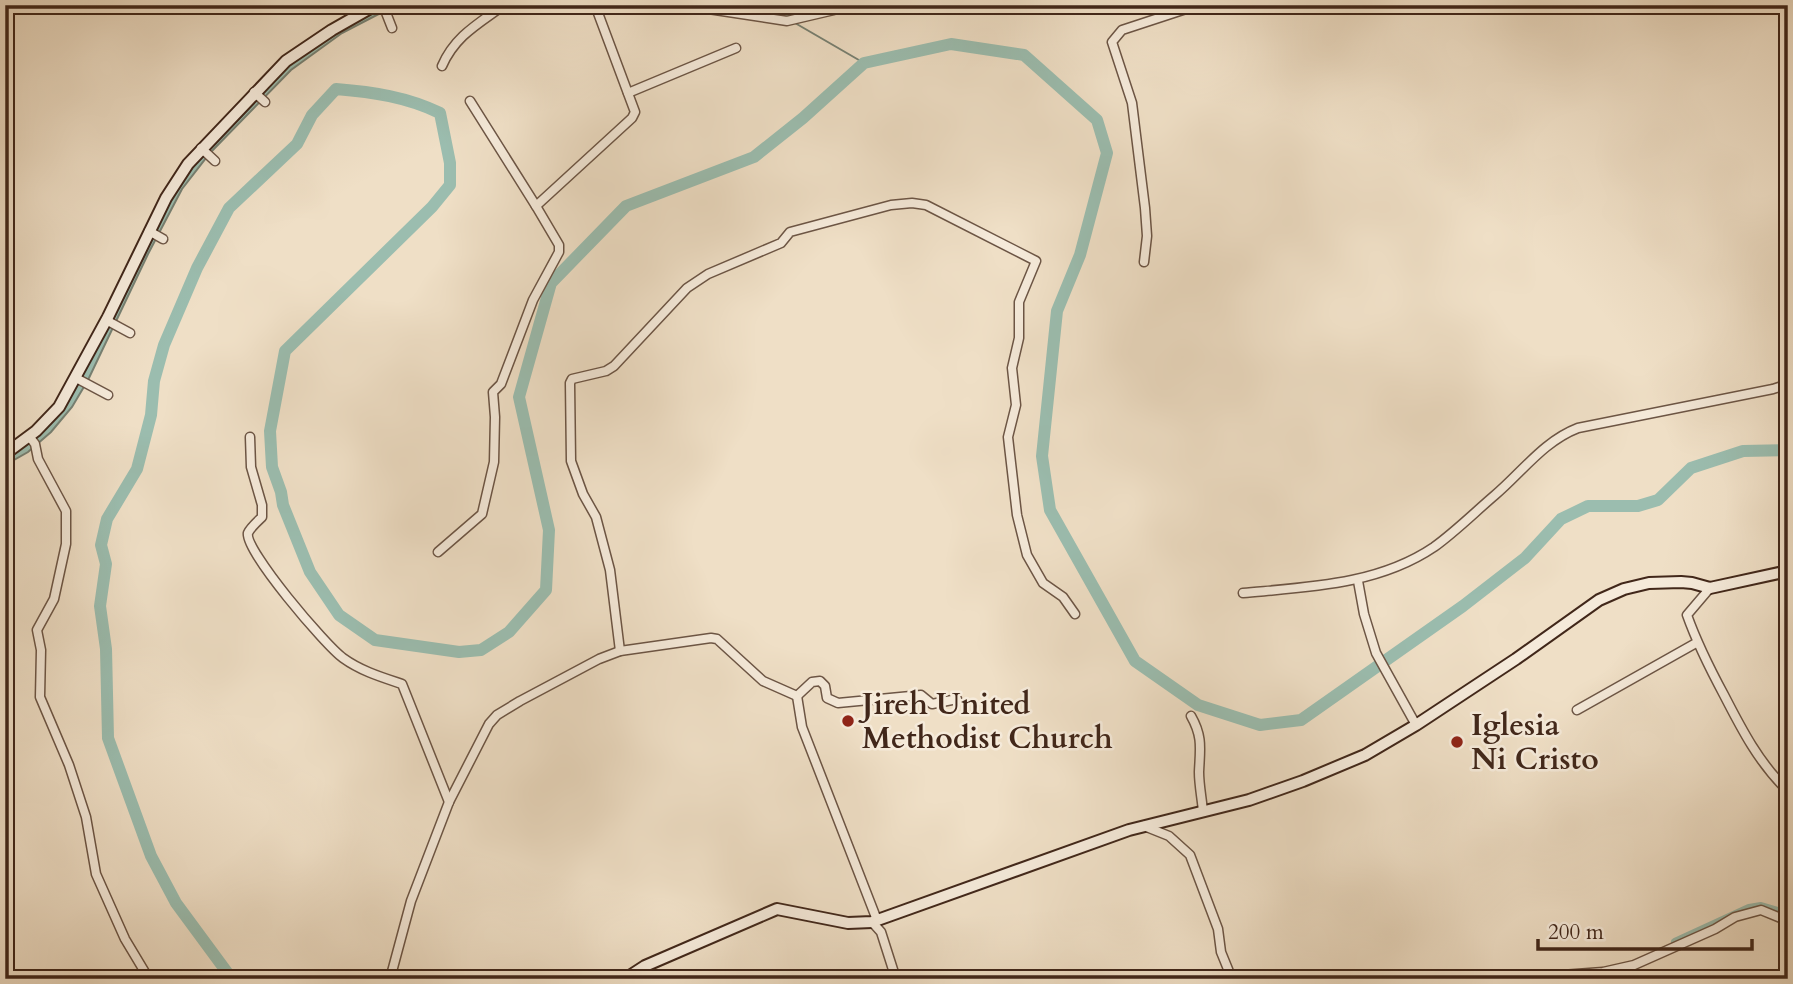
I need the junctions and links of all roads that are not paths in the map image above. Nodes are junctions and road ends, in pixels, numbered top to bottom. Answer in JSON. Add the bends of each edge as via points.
{"nodes":[{"id":1,"x":504,"y":5,"type":"edge"},
{"id":2,"x":595,"y":5,"type":"edge"},
{"id":3,"x":682,"y":5,"type":"edge"},
{"id":4,"x":1189,"y":5,"type":"edge"},
{"id":5,"x":382,"y":7,"type":"edge"},
{"id":6,"x":834,"y":9,"type":"dead end"},
{"id":7,"x":393,"y":27,"type":"dead end"},
{"id":8,"x":736,"y":48,"type":"dead end"},
{"id":9,"x":442,"y":66,"type":"dead end"},
{"id":10,"x":256,"y":93,"type":"junction"},
{"id":11,"x":628,"y":93,"type":"junction"},
{"id":12,"x":470,"y":101,"type":"dead end"},
{"id":13,"x":265,"y":102,"type":"dead end"},
{"id":14,"x":536,"y":206,"type":"junction"},
{"id":15,"x":150,"y":232,"type":"junction"},
{"id":16,"x":163,"y":239,"type":"dead end"},
{"id":17,"x":1144,"y":262,"type":"dead end"},
{"id":18,"x":110,"y":322,"type":"junction"},
{"id":19,"x":130,"y":333,"type":"dead end"},
{"id":20,"x":77,"y":378,"type":"junction"},
{"id":21,"x":1788,"y":384,"type":"edge"},
{"id":22,"x":108,"y":395,"type":"dead end"},
{"id":23,"x":250,"y":437,"type":"dead end"},
{"id":24,"x":32,"y":440,"type":"junction"},
{"id":25,"x":5,"y":453,"type":"edge"},
{"id":26,"x":438,"y":552,"type":"dead end"},
{"id":27,"x":1788,"y":572,"type":"edge"},
{"id":28,"x":1358,"y":581,"type":"junction"},
{"id":29,"x":1710,"y":588,"type":"junction"},
{"id":30,"x":1243,"y":593,"type":"dead end"},
{"id":31,"x":1075,"y":614,"type":"dead end"},
{"id":32,"x":1696,"y":643,"type":"junction"},
{"id":33,"x":620,"y":651,"type":"junction"},
{"id":34,"x":797,"y":696,"type":"junction"},
{"id":35,"x":957,"y":699,"type":"dead end"},
{"id":36,"x":1577,"y":710,"type":"dead end"},
{"id":37,"x":1191,"y":716,"type":"dead end"},
{"id":38,"x":1416,"y":725,"type":"junction"},
{"id":39,"x":1788,"y":790,"type":"edge"},
{"id":40,"x":449,"y":802,"type":"junction"},
{"id":41,"x":1203,"y":813,"type":"junction"},
{"id":42,"x":1144,"y":826,"type":"junction"},
{"id":43,"x":875,"y":921,"type":"junction"},
{"id":44,"x":1788,"y":921,"type":"edge"},
{"id":45,"x":149,"y":979,"type":"edge"},
{"id":46,"x":390,"y":979,"type":"edge"},
{"id":47,"x":625,"y":979,"type":"edge"},
{"id":48,"x":896,"y":979,"type":"edge"},
{"id":49,"x":1232,"y":979,"type":"edge"},
{"id":50,"x":1508,"y":979,"type":"edge"}],
"edges":[{"from":1,"to":9,"type":"street","via":[[457,39]]},
{"from":2,"to":11,"type":"street"},
{"from":3,"to":6,"type":"street","via":[[787,21]]},
{"from":4,"to":17,"type":"street","via":[[1122,30],[1112,42],[1132,103],[1145,208]]},
{"from":5,"to":7,"type":"street"},
{"from":5,"to":10,"type":"street","via":[[305,47]]},
{"from":8,"to":11,"type":"street"},
{"from":10,"to":13,"type":"street"},
{"from":10,"to":15,"type":"street","via":[[207,154],[176,181]]},
{"from":11,"to":14,"type":"street","via":[[635,112],[632,118]]},
{"from":12,"to":14,"type":"street"},
{"from":14,"to":26,"type":"street","via":[[559,245],[559,253],[533,300],[501,384],[493,392],[494,462],[482,514]]},
{"from":15,"to":16,"type":"street"},
{"from":15,"to":18,"type":"street"},
{"from":18,"to":19,"type":"street"},
{"from":18,"to":20,"type":"street"},
{"from":20,"to":22,"type":"street"},
{"from":20,"to":24,"type":"street","via":[[69,400]]},
{"from":21,"to":28,"type":"street","via":[[1565,433],[1435,546],[1409,562]]},
{"from":23,"to":40,"type":"street","via":[[262,517],[248,537],[291,602],[329,647],[360,670],[402,684]]},
{"from":24,"to":25,"type":"street"},
{"from":24,"to":45,"type":"street","via":[[66,511],[54,599],[37,630],[40,697],[86,817],[96,874]]},
{"from":27,"to":29,"type":"street"},
{"from":28,"to":30,"type":"street"},
{"from":28,"to":38,"type":"street","via":[[1376,653]]},
{"from":29,"to":32,"type":"street","via":[[1687,615]]},
{"from":29,"to":38,"type":"street","via":[[1692,583],[1649,583],[1599,600]]},
{"from":31,"to":33,"type":"street","via":[[1063,597],[1043,583],[1027,555],[1017,515],[1008,437],[1016,405],[1012,368],[1019,338],[1019,302],[1036,261],[926,205],[912,203],[790,232],[781,243],[708,274],[687,289],[614,366],[572,379],[571,461],[596,517],[610,570]]},
{"from":32,"to":36,"type":"street"},
{"from":32,"to":39,"type":"street","via":[[1749,744]]},
{"from":33,"to":34,"type":"street","via":[[717,639],[763,681]]},
{"from":33,"to":40,"type":"street","via":[[497,715]]},
{"from":34,"to":35,"type":"street","via":[[812,682],[820,681],[827,698],[838,703],[922,695],[932,704]]},
{"from":34,"to":43,"type":"street","via":[[802,727]]},
{"from":37,"to":41,"type":"street","via":[[1199,730]]},
{"from":38,"to":41,"type":"street","via":[[1365,755],[1303,781]]},
{"from":40,"to":46,"type":"street","via":[[411,901]]},
{"from":41,"to":42,"type":"street"},
{"from":42,"to":43,"type":"street"},
{"from":42,"to":49,"type":"street","via":[[1169,836],[1189,855]]},
{"from":43,"to":47,"type":"street","via":[[848,923],[777,909]]},
{"from":43,"to":48,"type":"street"},
{"from":44,"to":50,"type":"street","via":[[1761,910],[1634,965],[1603,972]]}]}
